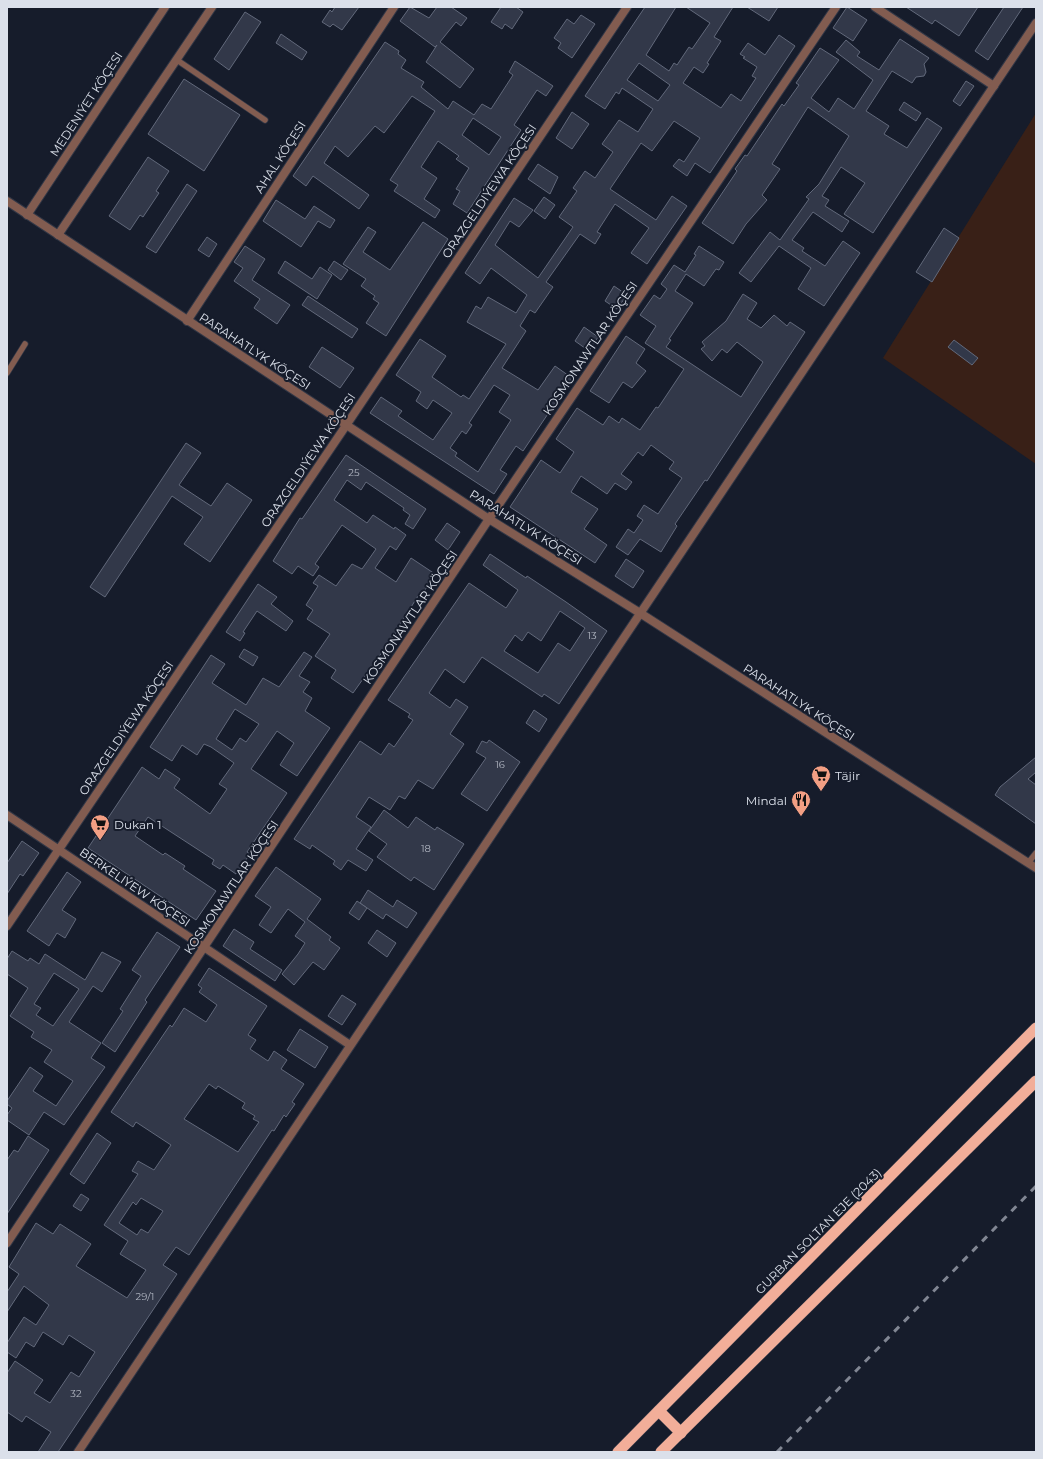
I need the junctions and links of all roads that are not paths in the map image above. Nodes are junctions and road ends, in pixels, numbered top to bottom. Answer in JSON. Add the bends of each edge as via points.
{"nodes":[{"id":1,"x":165,"y":7,"type":"edge"},
{"id":2,"x":212,"y":7,"type":"edge"},
{"id":3,"x":394,"y":7,"type":"edge"},
{"id":4,"x":627,"y":7,"type":"edge"},
{"id":5,"x":836,"y":7,"type":"edge"},
{"id":6,"x":875,"y":7,"type":"edge"},
{"id":7,"x":1036,"y":23,"type":"edge"},
{"id":8,"x":177,"y":60,"type":"junction"},
{"id":9,"x":994,"y":86,"type":"junction"},
{"id":10,"x":265,"y":120,"type":"dead end"},
{"id":11,"x":7,"y":201,"type":"edge"},
{"id":12,"x":28,"y":215,"type":"junction"},
{"id":13,"x":58,"y":235,"type":"junction"},
{"id":14,"x":187,"y":321,"type":"junction"},
{"id":15,"x":26,"y":344,"type":"dead end"},
{"id":16,"x":7,"y":373,"type":"edge"},
{"id":17,"x":347,"y":424,"type":"junction"},
{"id":18,"x":489,"y":519,"type":"junction"},
{"id":19,"x":640,"y":613,"type":"junction"},
{"id":20,"x":7,"y":815,"type":"edge"},
{"id":21,"x":59,"y":849,"type":"junction"},
{"id":22,"x":1036,"y":853,"type":"edge"},
{"id":23,"x":1028,"y":863,"type":"junction"},
{"id":24,"x":1036,"y":868,"type":"edge"},
{"id":25,"x":7,"y":926,"type":"edge"},
{"id":26,"x":204,"y":949,"type":"junction"},
{"id":27,"x":1036,"y":1028,"type":"edge"},
{"id":28,"x":350,"y":1045,"type":"junction"},
{"id":29,"x":1036,"y":1081,"type":"edge"},
{"id":30,"x":7,"y":1243,"type":"edge"},
{"id":31,"x":659,"y":1411,"type":"junction"},
{"id":32,"x":681,"y":1432,"type":"junction"},
{"id":33,"x":78,"y":1452,"type":"edge"},
{"id":34,"x":618,"y":1452,"type":"edge"},
{"id":35,"x":661,"y":1452,"type":"edge"}],
"edges":[{"from":1,"to":12,"type":"street","name":"MEDENIÝET KÖÇESI"},
{"from":2,"to":8,"type":"street"},
{"from":3,"to":14,"type":"street","name":"AHAL KÖÇESI"},
{"from":4,"to":17,"type":"street","name":"ORAZGELDIÝEWA KÖÇESI"},
{"from":5,"to":18,"type":"street","name":"KOSMONAWTLAR KÖÇESI"},
{"from":6,"to":9,"type":"street"},
{"from":7,"to":9,"type":"street"},
{"from":8,"to":10,"type":"lane"},
{"from":8,"to":13,"type":"street"},
{"from":9,"to":19,"type":"street"},
{"from":11,"to":12,"type":"street","name":"PARAHATLYK KÖÇESI"},
{"from":12,"to":13,"type":"street","name":"PARAHATLYK KÖÇESI"},
{"from":13,"to":14,"type":"street","name":"PARAHATLYK KÖÇESI"},
{"from":14,"to":17,"type":"street","name":"PARAHATLYK KÖÇESI"},
{"from":15,"to":16,"type":"lane"},
{"from":17,"to":18,"type":"street","name":"PARAHATLYK KÖÇESI"},
{"from":17,"to":21,"type":"street","name":"ORAZGELDIÝEWA KÖÇESI"},
{"from":18,"to":19,"type":"street","name":"PARAHATLYK KÖÇESI"},
{"from":18,"to":26,"type":"street","name":"KOSMONAWTLAR KÖÇESI"},
{"from":19,"to":23,"type":"street","name":"PARAHATLYK KÖÇESI"},
{"from":19,"to":28,"type":"street"},
{"from":20,"to":21,"type":"street","name":"BERKELIÝEW KÖÇESI"},
{"from":21,"to":25,"type":"street","name":"ORAZGELDIÝEWA KÖÇESI"},
{"from":21,"to":26,"type":"street","name":"BERKELIÝEW KÖÇESI"},
{"from":22,"to":23,"type":"lane"},
{"from":23,"to":24,"type":"street","name":"PARAHATLYK KÖÇESI"},
{"from":26,"to":28,"type":"street","name":"BERKELIÝEW KÖÇESI"},
{"from":26,"to":30,"type":"street","name":"KOSMONAWTLAR KÖÇESI"},
{"from":27,"to":31,"type":"highway","name":"GURBAN SOLTAN EJE (2043)"},
{"from":28,"to":33,"type":"street"},
{"from":29,"to":32,"type":"highway"},
{"from":31,"to":32,"type":"highway"},
{"from":31,"to":34,"type":"highway","name":"GURBAN SOLTAN EJE (2043)"},
{"from":32,"to":35,"type":"highway"}]}
